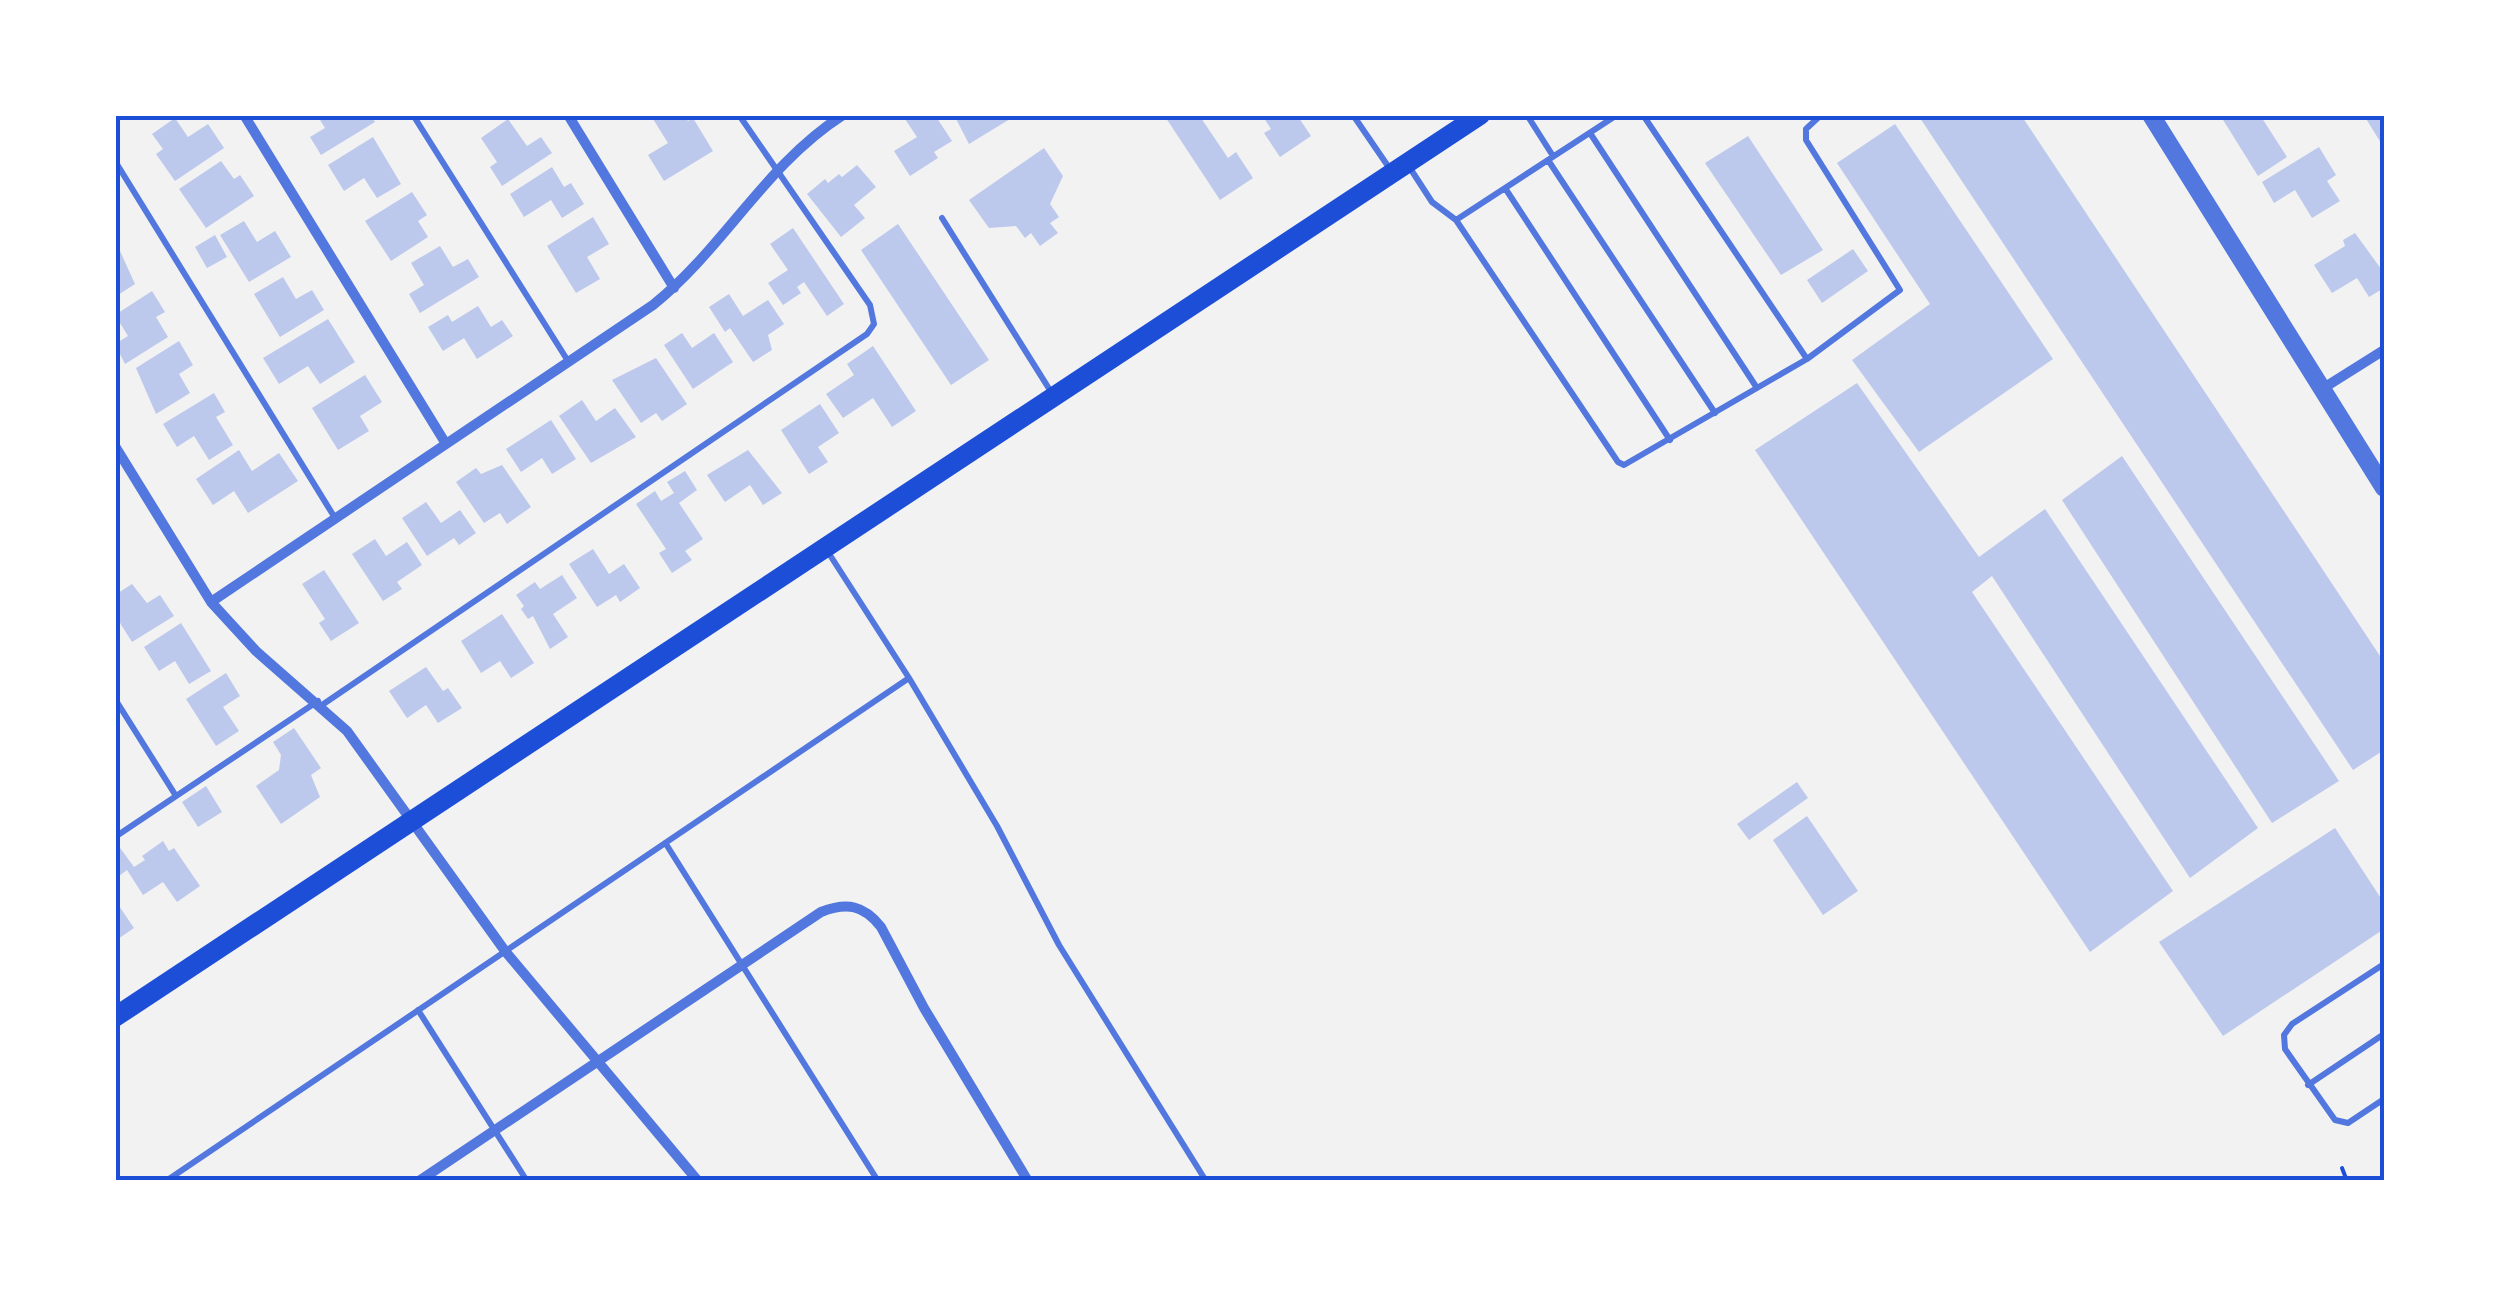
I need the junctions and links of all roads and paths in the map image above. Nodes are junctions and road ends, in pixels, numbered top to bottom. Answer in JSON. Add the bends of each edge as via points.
{"nodes":[{"id":1,"x":244,"y":115,"type":"edge"},
{"id":2,"x":413,"y":115,"type":"edge"},
{"id":3,"x":568,"y":115,"type":"edge"},
{"id":4,"x":739,"y":115,"type":"edge"},
{"id":5,"x":843,"y":115,"type":"edge"},
{"id":6,"x":1353,"y":115,"type":"edge"},
{"id":7,"x":1480,"y":115,"type":"edge"},
{"id":8,"x":1527,"y":115,"type":"edge"},
{"id":9,"x":1617,"y":115,"type":"edge"},
{"id":10,"x":1643,"y":115,"type":"edge"},
{"id":11,"x":1821,"y":115,"type":"edge"},
{"id":12,"x":2151,"y":115,"type":"edge"},
{"id":13,"x":1590,"y":132,"type":"junction"},
{"id":14,"x":1551,"y":158,"type":"junction"},
{"id":15,"x":115,"y":161,"type":"edge"},
{"id":16,"x":1400,"y":168,"type":"junction"},
{"id":17,"x":774,"y":172,"type":"junction"},
{"id":18,"x":1505,"y":188,"type":"junction"},
{"id":19,"x":942,"y":218,"type":"dead end"},
{"id":20,"x":1456,"y":220,"type":"junction"},
{"id":21,"x":674,"y":288,"type":"junction"},
{"id":22,"x":2384,"y":350,"type":"edge"},
{"id":23,"x":1806,"y":359,"type":"junction"},
{"id":24,"x":568,"y":362,"type":"junction"},
{"id":25,"x":1757,"y":388,"type":"junction"},
{"id":26,"x":2322,"y":389,"type":"junction"},
{"id":27,"x":1053,"y":395,"type":"junction"},
{"id":28,"x":1715,"y":413,"type":"junction"},
{"id":29,"x":1670,"y":440,"type":"junction"},
{"id":30,"x":446,"y":444,"type":"junction"},
{"id":31,"x":115,"y":446,"type":"edge"},
{"id":32,"x":2384,"y":488,"type":"edge"},
{"id":33,"x":335,"y":518,"type":"junction"},
{"id":34,"x":824,"y":546,"type":"junction"},
{"id":35,"x":210,"y":602,"type":"junction"},
{"id":36,"x":910,"y":678,"type":"junction"},
{"id":37,"x":115,"y":700,"type":"edge"},
{"id":38,"x":320,"y":703,"type":"junction"},
{"id":39,"x":176,"y":796,"type":"junction"},
{"id":40,"x":414,"y":818,"type":"junction"},
{"id":41,"x":115,"y":836,"type":"edge"},
{"id":42,"x":666,"y":844,"type":"junction"},
{"id":43,"x":505,"y":951,"type":"junction"},
{"id":44,"x":2384,"y":964,"type":"edge"},
{"id":45,"x":744,"y":965,"type":"junction"},
{"id":46,"x":418,"y":1010,"type":"junction"},
{"id":47,"x":115,"y":1018,"type":"edge"},
{"id":48,"x":2384,"y":1034,"type":"edge"},
{"id":49,"x":596,"y":1064,"type":"junction"},
{"id":50,"x":2308,"y":1085,"type":"junction"},
{"id":51,"x":2384,"y":1099,"type":"edge"},
{"id":52,"x":496,"y":1131,"type":"junction"},
{"id":53,"x":2342,"y":1168,"type":"dead end"},
{"id":54,"x":166,"y":1181,"type":"edge"},
{"id":55,"x":419,"y":1181,"type":"edge"},
{"id":56,"x":526,"y":1181,"type":"edge"},
{"id":57,"x":698,"y":1181,"type":"edge"},
{"id":58,"x":878,"y":1181,"type":"edge"},
{"id":59,"x":1028,"y":1181,"type":"edge"},
{"id":60,"x":1206,"y":1181,"type":"edge"},
{"id":61,"x":2348,"y":1181,"type":"edge"}],
"edges":[{"from":1,"to":30,"type":"street"},
{"from":2,"to":24,"type":"lane"},
{"from":3,"to":21,"type":"street"},
{"from":4,"to":17,"type":"lane"},
{"from":5,"to":17,"type":"street"},
{"from":6,"to":16,"type":"lane"},
{"from":7,"to":16,"type":"main road"},
{"from":8,"to":14,"type":"lane"},
{"from":9,"to":13,"type":"lane"},
{"from":10,"to":23,"type":"lane"},
{"from":11,"to":23,"type":"lane","via":[[1806,129],[1806,140],[1900,290]]},
{"from":12,"to":26,"type":"street"},
{"from":13,"to":14,"type":"lane"},
{"from":13,"to":25,"type":"lane"},
{"from":14,"to":18,"type":"lane"},
{"from":14,"to":28,"type":"lane"},
{"from":15,"to":33,"type":"lane"},
{"from":16,"to":20,"type":"lane"},
{"from":16,"to":27,"type":"main road"},
{"from":17,"to":21,"type":"street"},
{"from":17,"to":38,"type":"lane","via":[[870,305],[874,324],[867,334]]},
{"from":18,"to":20,"type":"lane"},
{"from":18,"to":29,"type":"lane"},
{"from":19,"to":27,"type":"lane"},
{"from":20,"to":29,"type":"lane","via":[[1618,462],[1631,463]]},
{"from":21,"to":24,"type":"street"},
{"from":22,"to":26,"type":"street"},
{"from":23,"to":25,"type":"lane"},
{"from":24,"to":30,"type":"street"},
{"from":25,"to":28,"type":"lane"},
{"from":26,"to":32,"type":"street"},
{"from":27,"to":34,"type":"main road"},
{"from":28,"to":29,"type":"lane"},
{"from":30,"to":33,"type":"street"},
{"from":31,"to":35,"type":"street"},
{"from":33,"to":35,"type":"street"},
{"from":34,"to":36,"type":"lane"},
{"from":34,"to":40,"type":"main road"},
{"from":35,"to":38,"type":"street"},
{"from":36,"to":42,"type":"lane"},
{"from":36,"to":60,"type":"lane","via":[[1059,945]]},
{"from":37,"to":39,"type":"lane"},
{"from":38,"to":39,"type":"lane"},
{"from":38,"to":40,"type":"street"},
{"from":39,"to":41,"type":"lane"},
{"from":40,"to":43,"type":"street"},
{"from":40,"to":47,"type":"main road"},
{"from":42,"to":43,"type":"lane"},
{"from":42,"to":45,"type":"lane"},
{"from":43,"to":46,"type":"lane"},
{"from":43,"to":49,"type":"street"},
{"from":44,"to":50,"type":"lane","via":[[2284,1035],[2285,1049]]},
{"from":45,"to":49,"type":"street"},
{"from":45,"to":58,"type":"lane"},
{"from":45,"to":59,"type":"street","via":[[821,912],[855,907],[872,915]]},
{"from":46,"to":52,"type":"lane"},
{"from":46,"to":54,"type":"lane"},
{"from":48,"to":50,"type":"lane"},
{"from":49,"to":52,"type":"street"},
{"from":49,"to":57,"type":"street"},
{"from":50,"to":51,"type":"lane","via":[[2324,1110],[2348,1123]]},
{"from":52,"to":55,"type":"street"},
{"from":52,"to":56,"type":"lane"},
{"from":53,"to":61,"type":"path"}]}
